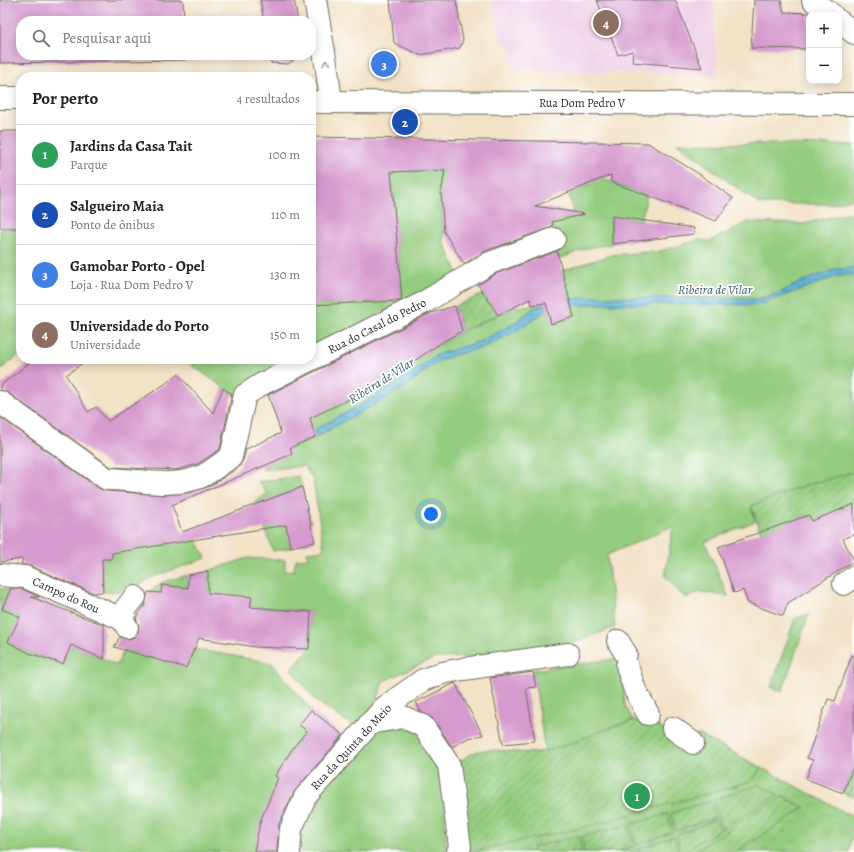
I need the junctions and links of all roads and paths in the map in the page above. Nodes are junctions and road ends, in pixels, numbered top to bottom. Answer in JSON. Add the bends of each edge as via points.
{"nodes":[{"id":1,"x":315,"y":0,"type":"edge"},
{"id":2,"x":813,"y":0,"type":"edge"},
{"id":3,"x":828,"y":12,"type":"edge"},
{"id":4,"x":842,"y":23,"type":"edge"},
{"id":5,"x":854,"y":33,"type":"edge"},
{"id":6,"x":0,"y":98,"type":"edge"},
{"id":7,"x":16,"y":98,"type":"edge"},
{"id":8,"x":321,"y":102,"type":"edge"},
{"id":9,"x":854,"y":104,"type":"edge"},
{"id":10,"x":554,"y":238,"type":"dead end"},
{"id":11,"x":316,"y":357,"type":"edge"},
{"id":12,"x":302,"y":364,"type":"edge"},
{"id":13,"x":0,"y":402,"type":"edge"},
{"id":14,"x":0,"y":575,"type":"edge"},
{"id":15,"x":135,"y":597,"type":"dead end"},
{"id":16,"x":568,"y":654,"type":"dead end"},
{"id":17,"x":624,"y":654,"type":"dead end"},
{"id":18,"x":648,"y":714,"type":"dead end"},
{"id":19,"x":674,"y":722,"type":"dead end"},
{"id":20,"x":370,"y":723,"type":"junction"},
{"id":21,"x":693,"y":743,"type":"dead end"},
{"id":22,"x":289,"y":852,"type":"edge"},
{"id":23,"x":458,"y":852,"type":"edge"}],
"edges":[{"from":8,"to":1,"type":"street","one_way":true,"via":[[327,70]]},
{"from":2,"to":3,"type":"street"},
{"from":4,"to":5,"type":"street"},
{"from":6,"to":7,"type":"street"},
{"from":8,"to":9,"type":"street","name":"Rua Dom Pedro V"},
{"from":10,"to":11,"type":"street","name":"Rua do Casal do Pedro","via":[[490,263],[423,303]]},
{"from":12,"to":13,"type":"street","name":"Rua do Casal do Pedro","via":[[245,395],[240,444],[231,457],[201,477],[180,483],[161,484],[108,479]]},
{"from":14,"to":15,"type":"street","name":"Campo do Rou","via":[[25,577],[125,623],[126,608]]},
{"from":16,"to":20,"type":"street","name":"Rua da Quinta do Meio","via":[[442,673],[423,680],[384,708]]},
{"from":17,"to":18,"type":"street","via":[[635,690]]},
{"from":19,"to":21,"type":"street"},
{"from":20,"to":22,"type":"street","name":"Rua da Quinta do Meio","via":[[305,797],[291,829]]},
{"from":20,"to":23,"type":"street","via":[[403,717],[423,726],[449,765],[460,847]]}]}
